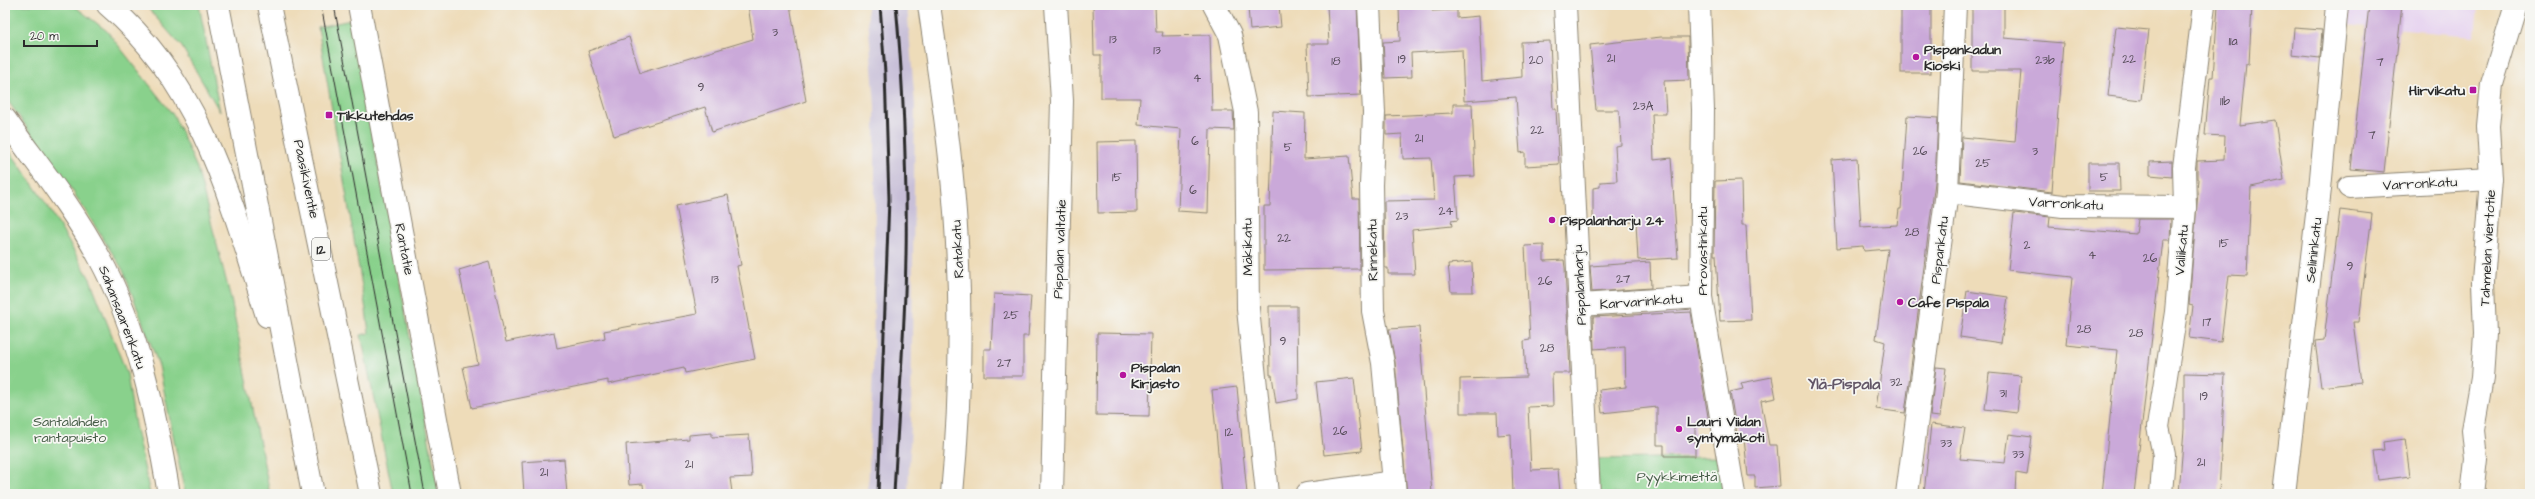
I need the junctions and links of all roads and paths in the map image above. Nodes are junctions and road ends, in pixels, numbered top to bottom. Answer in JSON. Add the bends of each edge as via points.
{"nodes":[{"id":1,"x":108,"y":5,"type":"edge"},
{"id":2,"x":218,"y":5,"type":"edge"},
{"id":3,"x":269,"y":5,"type":"edge"},
{"id":4,"x":359,"y":5,"type":"edge"},
{"id":5,"x":929,"y":5,"type":"edge"},
{"id":6,"x":1056,"y":5,"type":"edge"},
{"id":7,"x":1214,"y":5,"type":"edge"},
{"id":8,"x":1369,"y":5,"type":"edge"},
{"id":9,"x":1565,"y":5,"type":"edge"},
{"id":10,"x":1699,"y":5,"type":"edge"},
{"id":11,"x":1955,"y":5,"type":"edge"},
{"id":12,"x":2204,"y":5,"type":"edge"},
{"id":13,"x":2337,"y":5,"type":"edge"},
{"id":14,"x":2516,"y":5,"type":"edge"},
{"id":15,"x":5,"y":119,"type":"edge"},
{"id":16,"x":2491,"y":179,"type":"junction"},
{"id":17,"x":2349,"y":187,"type":"dead end"},
{"id":18,"x":1947,"y":192,"type":"junction"},
{"id":19,"x":2185,"y":206,"type":"junction"},
{"id":20,"x":1702,"y":297,"type":"junction"},
{"id":21,"x":1580,"y":305,"type":"junction"},
{"id":22,"x":299,"y":420,"type":"junction"},
{"id":23,"x":1394,"y":488,"type":"edge"},
{"id":24,"x":169,"y":494,"type":"edge"},
{"id":25,"x":313,"y":494,"type":"edge"},
{"id":26,"x":371,"y":494,"type":"edge"},
{"id":27,"x":450,"y":494,"type":"edge"},
{"id":28,"x":952,"y":494,"type":"edge"},
{"id":29,"x":1052,"y":494,"type":"edge"},
{"id":30,"x":1267,"y":494,"type":"edge"},
{"id":31,"x":1307,"y":494,"type":"edge"},
{"id":32,"x":1589,"y":494,"type":"edge"},
{"id":33,"x":1734,"y":494,"type":"edge"},
{"id":34,"x":1907,"y":494,"type":"edge"},
{"id":35,"x":2161,"y":494,"type":"edge"},
{"id":36,"x":2284,"y":494,"type":"edge"},
{"id":37,"x":2472,"y":494,"type":"edge"}],
"edges":[{"from":1,"to":22,"type":"main road","via":[[148,46],[200,123],[239,220]]},
{"from":2,"to":22,"type":"main road"},
{"from":3,"to":26,"type":"main road","name":"Paasikiventie","number":"12"},
{"from":4,"to":27,"type":"main road","name":"Rantatie"},
{"from":5,"to":28,"type":"main road","name":"Ratakatu","via":[[947,131],[957,240],[959,412]]},
{"from":6,"to":29,"type":"main road","name":"Pispalan valtatie","via":[[1062,101]]},
{"from":7,"to":30,"type":"main road","name":"Mäkikatu","via":[[1230,35],[1246,112],[1248,309]]},
{"from":8,"to":23,"type":"main road","name":"Rinnekatu","via":[[1374,113],[1371,185],[1373,311],[1383,364]]},
{"from":9,"to":21,"type":"main road","name":"Pispalanharju"},
{"from":10,"to":20,"type":"main road","name":"Provastinkatu","via":[[1704,110]]},
{"from":11,"to":18,"type":"main road","name":"Pispankatu"},
{"from":12,"to":19,"type":"main road","name":"Vallikatu","via":[[2184,167]]},
{"from":13,"to":36,"type":"main road","name":"Selininkatu","via":[[2320,190]]},
{"from":14,"to":16,"type":"main road","name":"Tahmelan viertotie","via":[[2492,84],[2488,126]]},
{"from":15,"to":24,"type":"main road","name":"Sahansaarenkatu","via":[[72,213],[99,256],[115,290],[135,340],[150,393]]},
{"from":16,"to":17,"type":"main road","name":"Varronkatu"},
{"from":16,"to":37,"type":"main road","name":"Tahmelan viertotie","via":[[2483,282],[2485,334],[2482,378],[2473,430],[2476,459]]},
{"from":18,"to":19,"type":"main road","name":"Varronkatu","via":[[2063,206]]},
{"from":18,"to":34,"type":"main road","name":"Pispankatu"},
{"from":19,"to":35,"type":"main road","name":"Vallikatu","via":[[2176,312],[2158,427],[2164,455]]},
{"from":20,"to":21,"type":"main road","name":"Karvarinkatu"},
{"from":20,"to":33,"type":"main road","name":"Provastinkatu"},
{"from":21,"to":32,"type":"main road","name":"Pispalanharju"},
{"from":22,"to":25,"type":"main road"},
{"from":23,"to":31,"type":"main road"}]}
